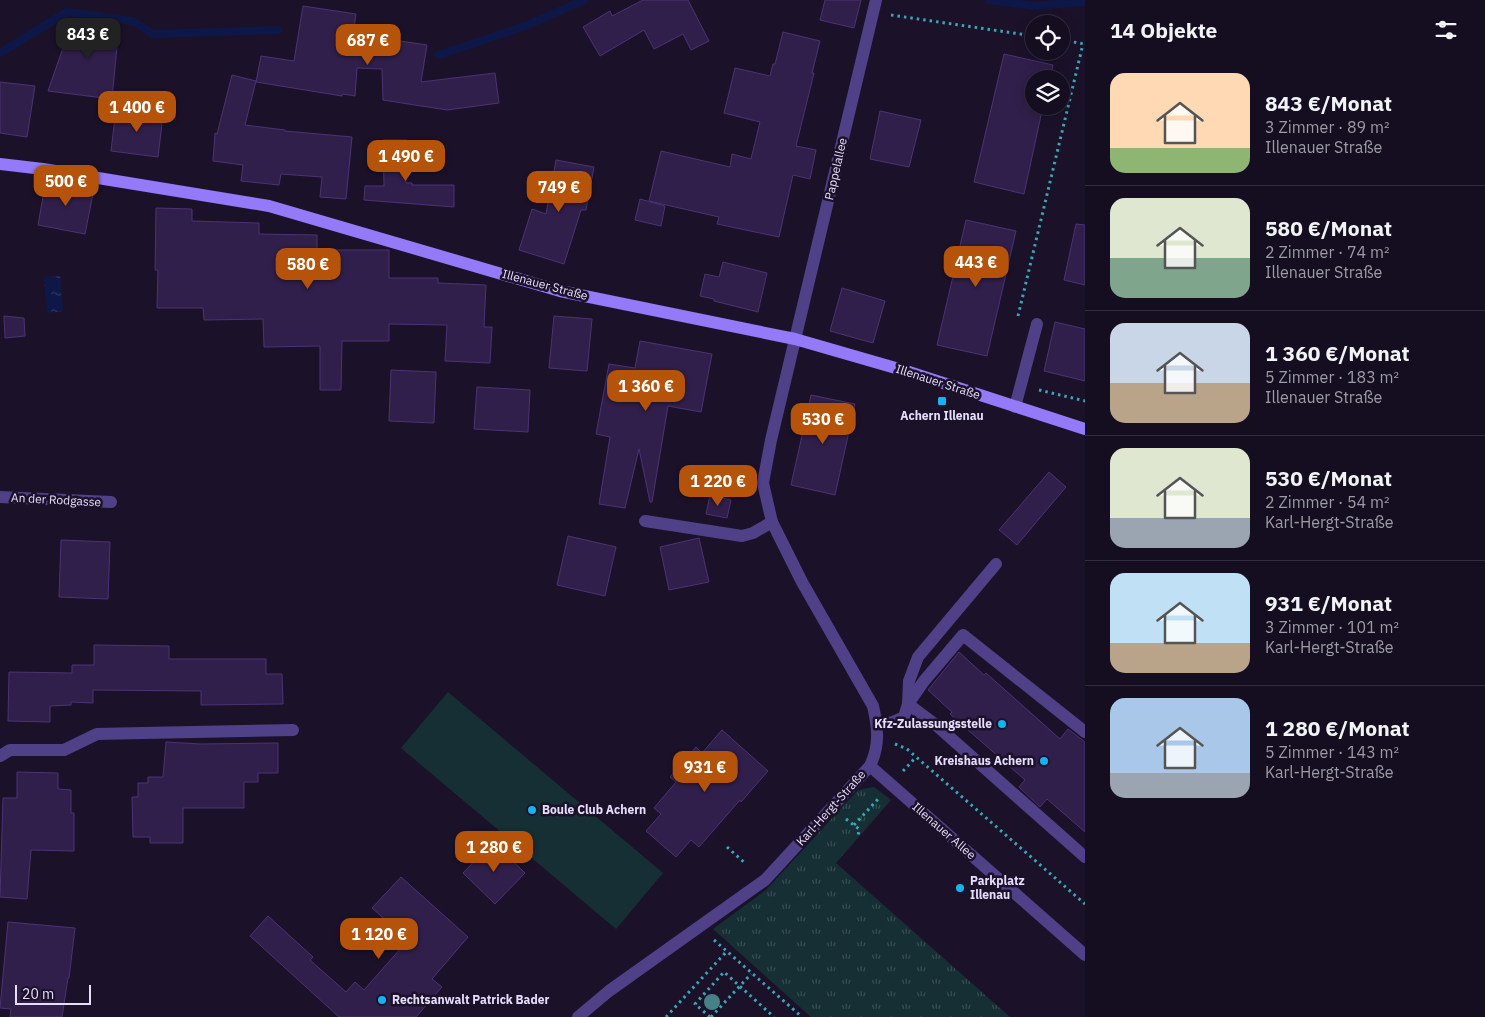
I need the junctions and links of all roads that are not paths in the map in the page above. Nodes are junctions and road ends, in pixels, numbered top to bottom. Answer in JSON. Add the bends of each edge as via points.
{"nodes":[{"id":1,"x":875,"y":6,"type":"edge"},
{"id":2,"x":0,"y":164,"type":"edge"},
{"id":3,"x":1037,"y":324,"type":"dead end"},
{"id":4,"x":795,"y":339,"type":"junction"},
{"id":5,"x":1015,"y":406,"type":"junction"},
{"id":6,"x":1085,"y":429,"type":"edge"},
{"id":7,"x":0,"y":497,"type":"edge"},
{"id":8,"x":111,"y":502,"type":"dead end"},
{"id":9,"x":645,"y":521,"type":"dead end"},
{"id":10,"x":772,"y":522,"type":"junction"},
{"id":11,"x":996,"y":564,"type":"dead end"},
{"id":12,"x":908,"y":704,"type":"junction"},
{"id":13,"x":878,"y":725,"type":"junction"},
{"id":14,"x":293,"y":730,"type":"dead end"},
{"id":15,"x":1085,"y":732,"type":"edge"},
{"id":16,"x":0,"y":756,"type":"edge"},
{"id":17,"x":870,"y":766,"type":"junction"},
{"id":18,"x":1085,"y":857,"type":"edge"},
{"id":19,"x":1085,"y":955,"type":"edge"},
{"id":20,"x":578,"y":1017,"type":"edge"}],
"edges":[{"from":1,"to":4,"type":"street","name":"Pappelallee"},
{"from":2,"to":4,"type":"main road","name":"Illenauer Straße","via":[[269,206],[560,291]]},
{"from":3,"to":5,"type":"street"},
{"from":4,"to":5,"type":"main road","name":"Illenauer Straße"},
{"from":4,"to":10,"type":"street","name":"Karl-Hergt-Straße","via":[[763,482]]},
{"from":5,"to":6,"type":"main road","name":"Illenauer Straße"},
{"from":7,"to":8,"type":"street","name":"An der Rodgasse"},
{"from":9,"to":10,"type":"street","via":[[742,536]]},
{"from":10,"to":13,"type":"street","name":"Karl-Hergt-Straße","via":[[802,582],[873,706]]},
{"from":11,"to":12,"type":"street","via":[[918,656],[909,680]]},
{"from":12,"to":13,"type":"street","via":[[904,716]]},
{"from":12,"to":15,"type":"street","via":[[963,634]]},
{"from":12,"to":18,"type":"street"},
{"from":13,"to":17,"type":"street","name":"Karl-Hergt-Straße","via":[[875,754]]},
{"from":14,"to":16,"type":"street","via":[[97,734],[64,750],[10,750]]},
{"from":17,"to":19,"type":"street","name":"Illenauer Allee"},
{"from":17,"to":20,"type":"street","name":"Karl-Hergt-Straße","via":[[765,880],[609,991]]}]}
